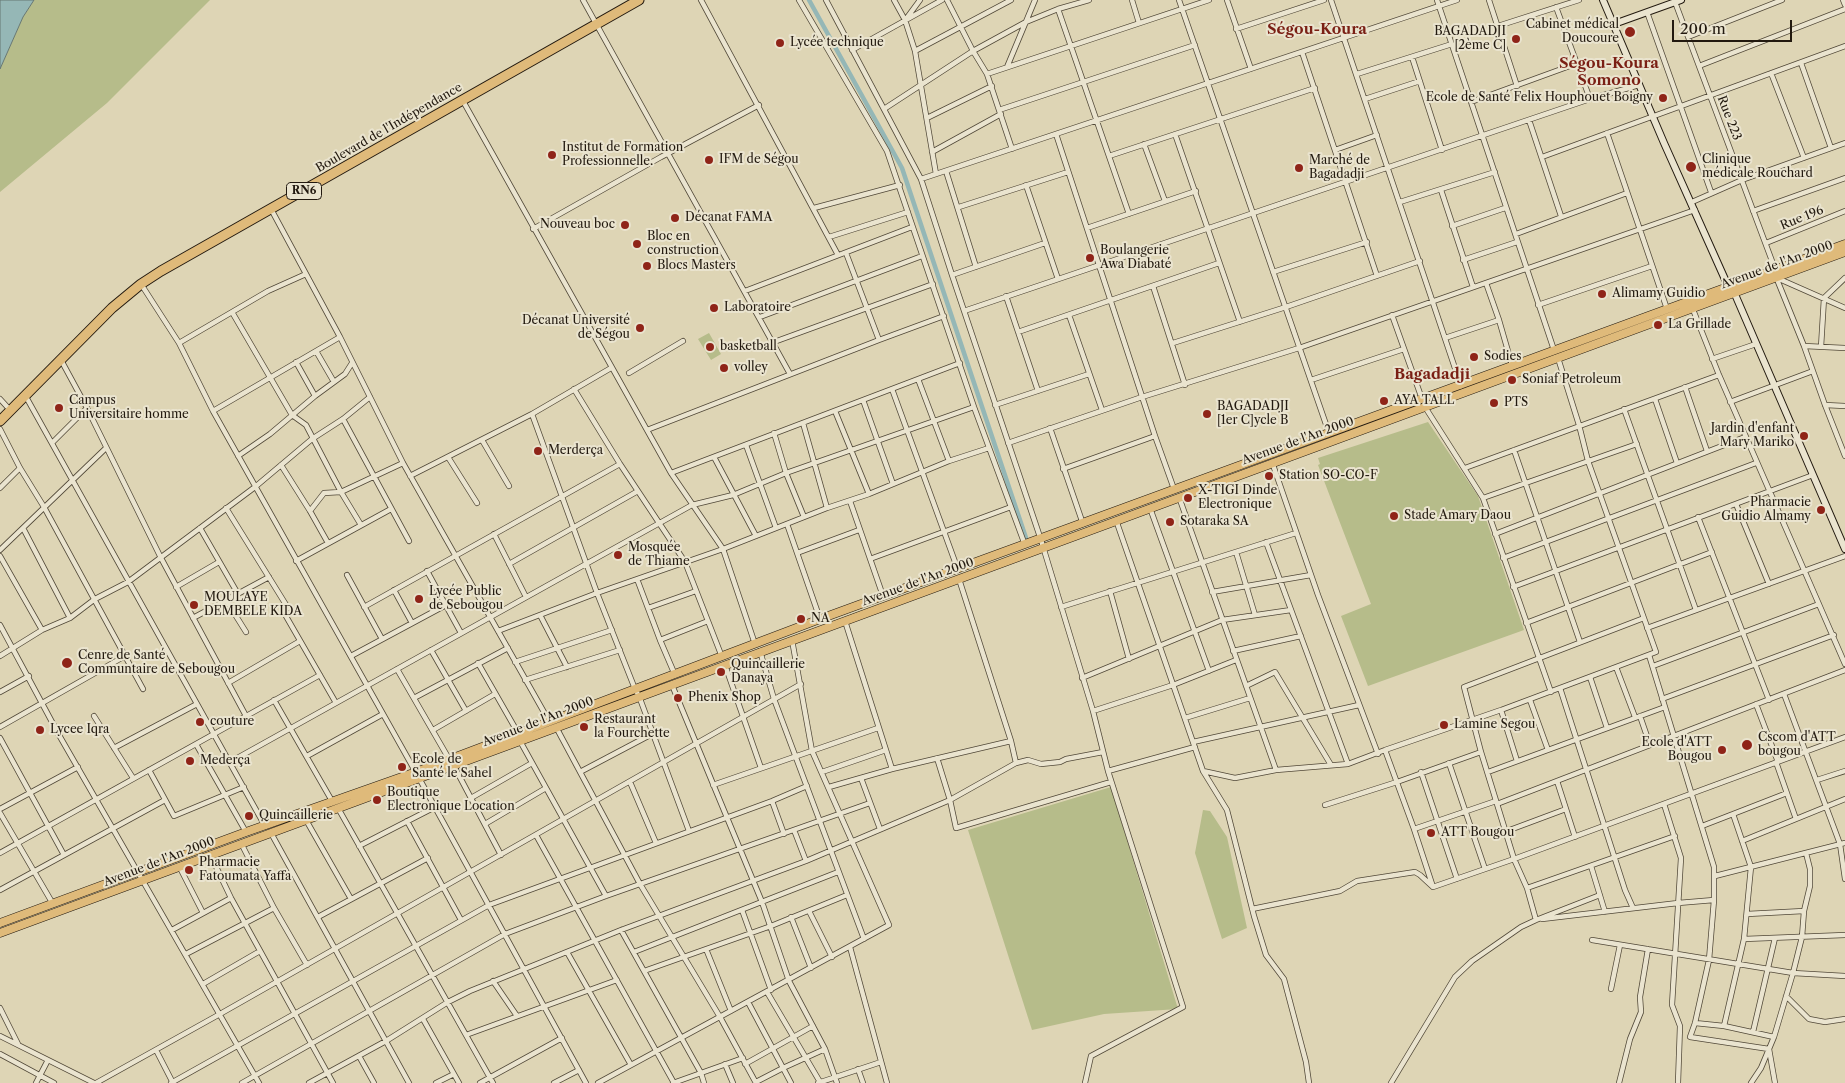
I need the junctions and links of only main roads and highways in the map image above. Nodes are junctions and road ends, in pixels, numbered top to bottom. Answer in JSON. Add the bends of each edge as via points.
{"nodes":[{"id":1,"x":639,"y":0,"type":"edge"},
{"id":2,"x":1845,"y":244,"type":"edge"},
{"id":3,"x":1845,"y":252,"type":"edge"},
{"id":4,"x":1776,"y":273,"type":"junction"},
{"id":5,"x":1556,"y":354,"type":"junction"},
{"id":6,"x":1462,"y":388,"type":"junction"},
{"id":7,"x":1423,"y":403,"type":"junction"},
{"id":8,"x":0,"y":421,"type":"edge"},
{"id":9,"x":1271,"y":459,"type":"junction"},
{"id":10,"x":1177,"y":494,"type":"junction"},
{"id":11,"x":1042,"y":544,"type":"junction"},
{"id":12,"x":959,"y":574,"type":"junction"},
{"id":13,"x":758,"y":648,"type":"junction"},
{"id":14,"x":637,"y":692,"type":"junction"},
{"id":15,"x":417,"y":775,"type":"junction"},
{"id":16,"x":0,"y":923,"type":"edge"},
{"id":17,"x":0,"y":933,"type":"edge"}],
"edges":[{"from":1,"to":8,"type":"highway","name":"Boulevard de l'Indépendance","number":"RN6","via":[[141,284],[112,308]]},
{"from":2,"to":4,"type":"main road","name":"Avenue de l'An 2000"},
{"from":3,"to":4,"type":"main road","name":"Avenue de l'An 2000"},
{"from":4,"to":5,"type":"main road","name":"Avenue de l'An 2000","via":[[1734,292]]},
{"from":4,"to":5,"type":"main road","name":"Avenue de l'An 2000","via":[[1728,286]]},
{"from":5,"to":6,"type":"main road","name":"Avenue de l'An 2000"},
{"from":5,"to":6,"type":"main road","name":"Avenue de l'An 2000","via":[[1512,365]]},
{"from":6,"to":7,"type":"main road","name":"Avenue de l'An 2000"},
{"from":7,"to":9,"type":"main road","name":"Avenue de l'An 2000"},
{"from":7,"to":9,"type":"main road","name":"Avenue de l'An 2000","via":[[1329,433]]},
{"from":9,"to":10,"type":"main road","name":"Avenue de l'An 2000"},
{"from":10,"to":11,"type":"main road","name":"Avenue de l'An 2000","via":[[1150,508]]},
{"from":10,"to":11,"type":"main road","name":"Avenue de l'An 2000","via":[[1083,524]]},
{"from":11,"to":12,"type":"main road","name":"Avenue de l'An 2000"},
{"from":11,"to":12,"type":"main road","name":"Avenue de l'An 2000","via":[[1025,546]]},
{"from":12,"to":13,"type":"main road","name":"Avenue de l'An 2000","via":[[820,620]]},
{"from":12,"to":13,"type":"main road","name":"Avenue de l'An 2000","via":[[845,621]]},
{"from":13,"to":14,"type":"main road","name":"Avenue de l'An 2000","via":[[722,657]]},
{"from":13,"to":14,"type":"main road","name":"Avenue de l'An 2000","via":[[725,665],[672,685]]},
{"from":14,"to":15,"type":"main road","name":"Avenue de l'An 2000"},
{"from":15,"to":16,"type":"main road","name":"Avenue de l'An 2000","via":[[332,801]]},
{"from":15,"to":17,"type":"main road","name":"Avenue de l'An 2000","via":[[338,808]]}]}
